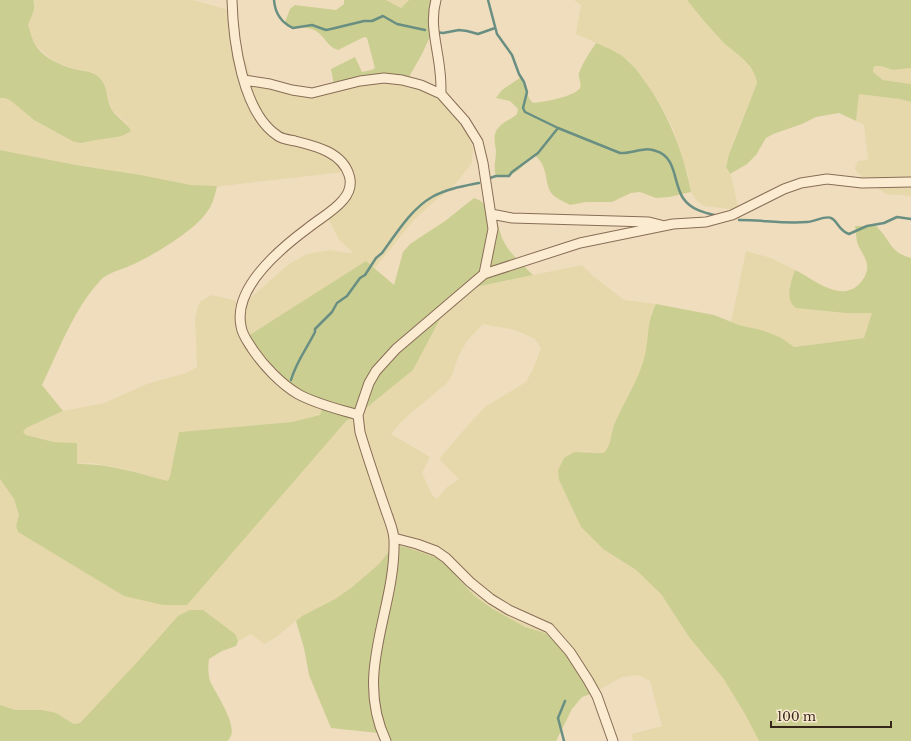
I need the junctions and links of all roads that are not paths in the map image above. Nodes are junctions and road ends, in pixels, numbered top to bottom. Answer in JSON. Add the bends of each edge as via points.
{"nodes":[{"id":1,"x":232,"y":0,"type":"edge"},
{"id":2,"x":436,"y":0,"type":"edge"},
{"id":3,"x":244,"y":80,"type":"junction"},
{"id":4,"x":441,"y":94,"type":"junction"},
{"id":5,"x":911,"y":182,"type":"edge"},
{"id":6,"x":491,"y":214,"type":"junction"},
{"id":7,"x":663,"y":226,"type":"junction"},
{"id":8,"x":484,"y":274,"type":"junction"},
{"id":9,"x":358,"y":415,"type":"junction"},
{"id":10,"x":394,"y":538,"type":"junction"},
{"id":11,"x":386,"y":741,"type":"edge"},
{"id":12,"x":613,"y":741,"type":"edge"}],
"edges":[{"from":1,"to":3,"type":"street","via":[[233,28]]},
{"from":2,"to":4,"type":"street","via":[[434,38]]},
{"from":3,"to":4,"type":"street","via":[[312,93],[384,78],[420,85]]},
{"from":3,"to":9,"type":"street","via":[[257,115],[267,127],[278,137],[322,149],[333,155],[344,165],[350,185],[342,201],[276,255],[258,275],[242,301],[241,326],[246,340],[259,358],[298,394]]},
{"from":4,"to":6,"type":"street","via":[[465,121],[478,142]]},
{"from":5,"to":7,"type":"street","via":[[862,183],[828,179],[801,183],[732,215],[706,222]]},
{"from":6,"to":7,"type":"street","via":[[512,218],[649,222]]},
{"from":6,"to":8,"type":"street","via":[[493,229]]},
{"from":7,"to":8,"type":"street","via":[[580,243]]},
{"from":8,"to":9,"type":"street","via":[[396,349],[376,371]]},
{"from":9,"to":10,"type":"street","via":[[364,446]]},
{"from":10,"to":11,"type":"street","via":[[393,569],[375,654],[373,679],[376,715]]},
{"from":10,"to":12,"type":"street","via":[[436,552],[492,599],[509,610],[549,628],[557,635],[588,680]]}]}
